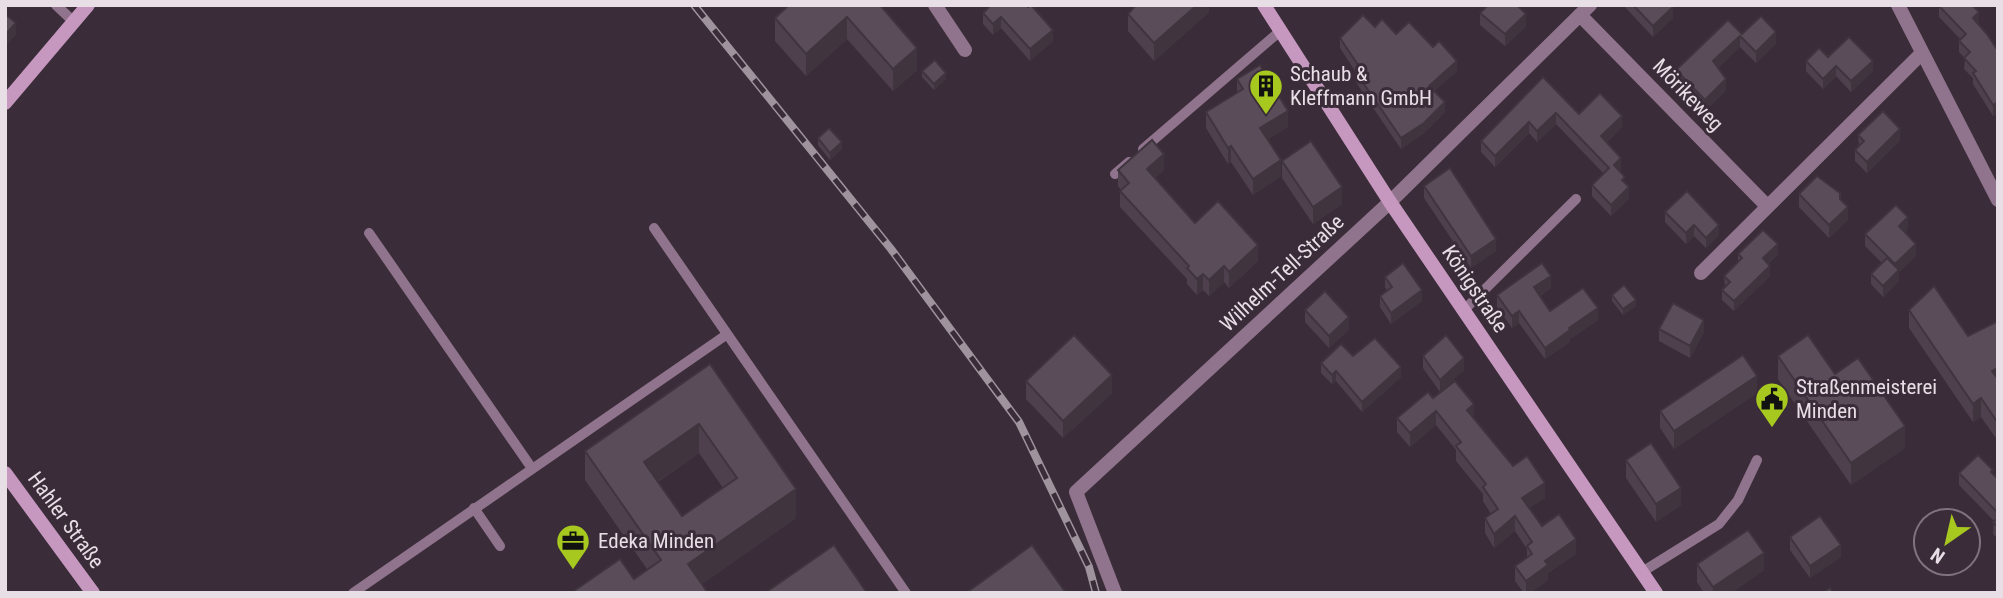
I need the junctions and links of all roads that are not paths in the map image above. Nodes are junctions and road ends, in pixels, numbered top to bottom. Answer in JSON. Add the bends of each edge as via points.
{"nodes":[{"id":1,"x":56,"y":5,"type":"edge"},
{"id":2,"x":88,"y":5,"type":"edge"},
{"id":3,"x":935,"y":5,"type":"edge"},
{"id":4,"x":1264,"y":5,"type":"edge"},
{"id":5,"x":1898,"y":5,"type":"edge"},
{"id":6,"x":1585,"y":10,"type":"edge"},
{"id":7,"x":74,"y":22,"type":"junction"},
{"id":8,"x":1279,"y":32,"type":"junction"},
{"id":9,"x":965,"y":50,"type":"dead end"},
{"id":10,"x":1922,"y":53,"type":"junction"},
{"id":11,"x":5,"y":103,"type":"edge"},
{"id":12,"x":1115,"y":174,"type":"edge"},
{"id":13,"x":1576,"y":199,"type":"dead end"},
{"id":14,"x":1998,"y":200,"type":"edge"},
{"id":15,"x":1390,"y":202,"type":"junction"},
{"id":16,"x":1766,"y":205,"type":"junction"},
{"id":17,"x":653,"y":228,"type":"dead end"},
{"id":18,"x":369,"y":233,"type":"dead end"},
{"id":19,"x":1701,"y":273,"type":"dead end"},
{"id":20,"x":1464,"y":310,"type":"junction"},
{"id":21,"x":726,"y":335,"type":"junction"},
{"id":22,"x":1757,"y":460,"type":"dead end"},
{"id":23,"x":531,"y":467,"type":"junction"},
{"id":24,"x":5,"y":473,"type":"edge"},
{"id":25,"x":474,"y":508,"type":"junction"},
{"id":26,"x":500,"y":546,"type":"dead end"},
{"id":27,"x":1642,"y":572,"type":"junction"},
{"id":28,"x":93,"y":593,"type":"edge"},
{"id":29,"x":353,"y":593,"type":"edge"},
{"id":30,"x":906,"y":593,"type":"edge"},
{"id":31,"x":1115,"y":593,"type":"edge"},
{"id":32,"x":1656,"y":593,"type":"edge"}],
"edges":[{"from":1,"to":7,"type":"lane"},
{"from":2,"to":7,"type":"main road"},
{"from":3,"to":9,"type":"street"},
{"from":4,"to":8,"type":"main road","name":"Königstraße"},
{"from":5,"to":10,"type":"street"},
{"from":6,"to":15,"type":"street","name":"Wilhelm-Tell-Straße"},
{"from":6,"to":16,"type":"street","name":"Mörikeweg"},
{"from":7,"to":11,"type":"main road"},
{"from":8,"to":12,"type":"lane"},
{"from":8,"to":15,"type":"main road","name":"Königstraße"},
{"from":10,"to":14,"type":"street"},
{"from":10,"to":16,"type":"street"},
{"from":13,"to":20,"type":"lane"},
{"from":15,"to":20,"type":"main road","name":"Königstraße"},
{"from":15,"to":31,"type":"street","name":"Wilhelm-Tell-Straße","via":[[1076,492]]},
{"from":16,"to":19,"type":"street"},
{"from":17,"to":21,"type":"lane"},
{"from":18,"to":23,"type":"lane"},
{"from":20,"to":27,"type":"main road","name":"Königstraße"},
{"from":21,"to":23,"type":"lane"},
{"from":21,"to":30,"type":"lane"},
{"from":22,"to":27,"type":"lane","via":[[1738,500],[1719,524]]},
{"from":23,"to":25,"type":"lane"},
{"from":24,"to":28,"type":"main road","name":"Hahler Straße"},
{"from":25,"to":26,"type":"lane"},
{"from":25,"to":29,"type":"lane"},
{"from":27,"to":32,"type":"main road","name":"Königstraße"}]}
